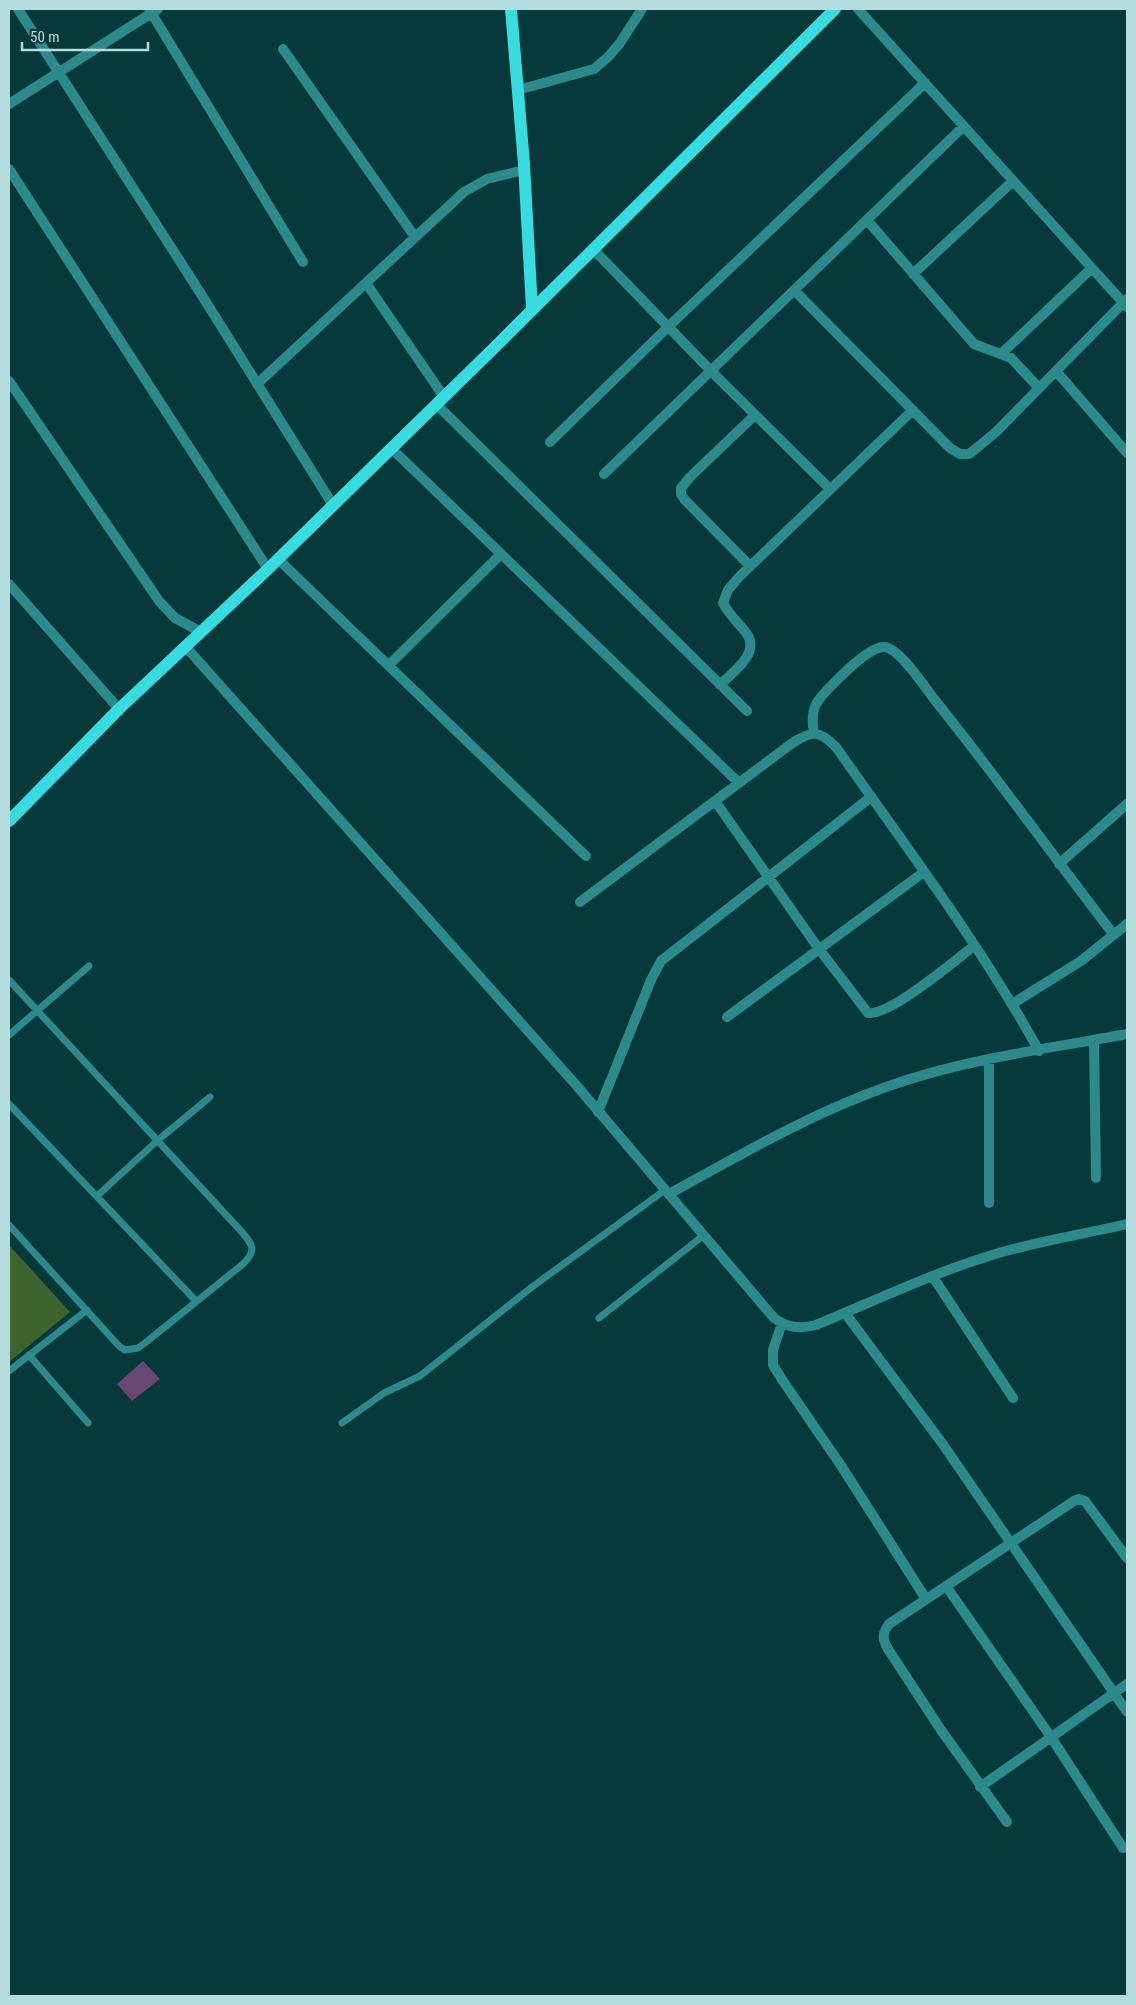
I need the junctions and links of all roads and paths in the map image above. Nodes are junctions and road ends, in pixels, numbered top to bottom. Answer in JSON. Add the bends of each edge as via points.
{"nodes":[{"id":1,"x":18,"y":9,"type":"edge"},
{"id":2,"x":511,"y":9,"type":"edge"},
{"id":3,"x":642,"y":9,"type":"edge"},
{"id":4,"x":835,"y":9,"type":"edge"},
{"id":5,"x":858,"y":9,"type":"edge"},
{"id":6,"x":152,"y":10,"type":"edge"},
{"id":7,"x":283,"y":49,"type":"dead end"},
{"id":8,"x":60,"y":73,"type":"junction"},
{"id":9,"x":925,"y":83,"type":"junction"},
{"id":10,"x":518,"y":90,"type":"junction"},
{"id":11,"x":9,"y":104,"type":"edge"},
{"id":12,"x":964,"y":126,"type":"junction"},
{"id":13,"x":9,"y":169,"type":"edge"},
{"id":14,"x":524,"y":170,"type":"junction"},
{"id":15,"x":1013,"y":181,"type":"junction"},
{"id":16,"x":867,"y":220,"type":"junction"},
{"id":17,"x":415,"y":237,"type":"junction"},
{"id":18,"x":593,"y":249,"type":"junction"},
{"id":19,"x":303,"y":262,"type":"dead end"},
{"id":20,"x":1092,"y":268,"type":"junction"},
{"id":21,"x":913,"y":274,"type":"junction"},
{"id":22,"x":366,"y":282,"type":"junction"},
{"id":23,"x":794,"y":290,"type":"junction"},
{"id":24,"x":1126,"y":304,"type":"edge"},
{"id":25,"x":532,"y":309,"type":"junction"},
{"id":26,"x":668,"y":327,"type":"junction"},
{"id":27,"x":1001,"y":354,"type":"junction"},
{"id":28,"x":711,"y":371,"type":"junction"},
{"id":29,"x":1056,"y":371,"type":"junction"},
{"id":30,"x":9,"y":381,"type":"edge"},
{"id":31,"x":257,"y":384,"type":"junction"},
{"id":32,"x":1039,"y":388,"type":"junction"},
{"id":33,"x":440,"y":400,"type":"junction"},
{"id":34,"x":913,"y":410,"type":"junction"},
{"id":35,"x":755,"y":415,"type":"junction"},
{"id":36,"x":550,"y":442,"type":"dead end"},
{"id":37,"x":391,"y":448,"type":"junction"},
{"id":38,"x":1127,"y":453,"type":"edge"},
{"id":39,"x":604,"y":474,"type":"dead end"},
{"id":40,"x":830,"y":489,"type":"junction"},
{"id":41,"x":333,"y":505,"type":"junction"},
{"id":42,"x":501,"y":554,"type":"junction"},
{"id":43,"x":278,"y":559,"type":"junction"},
{"id":44,"x":750,"y":566,"type":"junction"},
{"id":45,"x":268,"y":569,"type":"junction"},
{"id":46,"x":9,"y":584,"type":"edge"},
{"id":47,"x":201,"y":632,"type":"junction"},
{"id":48,"x":185,"y":646,"type":"junction"},
{"id":49,"x":389,"y":665,"type":"junction"},
{"id":50,"x":720,"y":685,"type":"junction"},
{"id":51,"x":120,"y":709,"type":"junction"},
{"id":52,"x":747,"y":711,"type":"dead end"},
{"id":53,"x":814,"y":733,"type":"junction"},
{"id":54,"x":738,"y":784,"type":"junction"},
{"id":55,"x":871,"y":797,"type":"junction"},
{"id":56,"x":715,"y":801,"type":"junction"},
{"id":57,"x":1127,"y":804,"type":"edge"},
{"id":58,"x":9,"y":821,"type":"edge"},
{"id":59,"x":586,"y":856,"type":"dead end"},
{"id":60,"x":1059,"y":864,"type":"junction"},
{"id":61,"x":924,"y":872,"type":"junction"},
{"id":62,"x":768,"y":878,"type":"junction"},
{"id":63,"x":580,"y":902,"type":"dead end"},
{"id":64,"x":1127,"y":924,"type":"edge"},
{"id":65,"x":1114,"y":935,"type":"junction"},
{"id":66,"x":974,"y":946,"type":"junction"},
{"id":67,"x":819,"y":949,"type":"junction"},
{"id":68,"x":89,"y":966,"type":"dead end"},
{"id":69,"x":9,"y":980,"type":"edge"},
{"id":70,"x":1012,"y":1004,"type":"junction"},
{"id":71,"x":37,"y":1010,"type":"junction"},
{"id":72,"x":727,"y":1017,"type":"dead end"},
{"id":73,"x":1127,"y":1034,"type":"edge"},
{"id":74,"x":9,"y":1035,"type":"edge"},
{"id":75,"x":1094,"y":1040,"type":"junction"},
{"id":76,"x":1039,"y":1051,"type":"junction"},
{"id":77,"x":989,"y":1060,"type":"junction"},
{"id":78,"x":210,"y":1097,"type":"dead end"},
{"id":79,"x":9,"y":1104,"type":"edge"},
{"id":80,"x":598,"y":1112,"type":"junction"},
{"id":81,"x":157,"y":1141,"type":"junction"},
{"id":82,"x":1096,"y":1178,"type":"dead end"},
{"id":83,"x":667,"y":1192,"type":"junction"},
{"id":84,"x":96,"y":1196,"type":"junction"},
{"id":85,"x":989,"y":1203,"type":"dead end"},
{"id":86,"x":9,"y":1224,"type":"edge"},
{"id":87,"x":1127,"y":1224,"type":"edge"},
{"id":88,"x":704,"y":1235,"type":"junction"},
{"id":89,"x":933,"y":1277,"type":"junction"},
{"id":90,"x":196,"y":1301,"type":"junction"},
{"id":91,"x":87,"y":1310,"type":"junction"},
{"id":92,"x":845,"y":1313,"type":"junction"},
{"id":93,"x":598,"y":1318,"type":"dead end"},
{"id":94,"x":782,"y":1323,"type":"junction"},
{"id":95,"x":29,"y":1355,"type":"junction"},
{"id":96,"x":9,"y":1370,"type":"edge"},
{"id":97,"x":1013,"y":1398,"type":"dead end"},
{"id":98,"x":88,"y":1423,"type":"dead end"},
{"id":99,"x":342,"y":1423,"type":"dead end"},
{"id":100,"x":1010,"y":1543,"type":"junction"},
{"id":101,"x":1127,"y":1558,"type":"edge"},
{"id":102,"x":946,"y":1586,"type":"junction"},
{"id":103,"x":926,"y":1599,"type":"junction"},
{"id":104,"x":1127,"y":1684,"type":"edge"},
{"id":105,"x":1114,"y":1693,"type":"junction"},
{"id":106,"x":1127,"y":1712,"type":"edge"},
{"id":107,"x":1051,"y":1737,"type":"junction"},
{"id":108,"x":980,"y":1788,"type":"junction"},
{"id":109,"x":1006,"y":1822,"type":"dead end"},
{"id":110,"x":1123,"y":1848,"type":"dead end"}],
"edges":[{"from":1,"to":8,"type":"street"},
{"from":2,"to":10,"type":"main road"},
{"from":3,"to":10,"type":"street","via":[[610,56],[594,69]]},
{"from":4,"to":18,"type":"main road"},
{"from":5,"to":9,"type":"street"},
{"from":6,"to":8,"type":"street"},
{"from":6,"to":19,"type":"street"},
{"from":7,"to":17,"type":"street"},
{"from":8,"to":11,"type":"street"},
{"from":8,"to":31,"type":"street"},
{"from":9,"to":12,"type":"street"},
{"from":9,"to":26,"type":"street"},
{"from":10,"to":14,"type":"main road"},
{"from":12,"to":15,"type":"street"},
{"from":12,"to":16,"type":"street"},
{"from":13,"to":45,"type":"street"},
{"from":14,"to":17,"type":"street","via":[[477,183]]},
{"from":14,"to":25,"type":"main road"},
{"from":15,"to":20,"type":"street"},
{"from":15,"to":21,"type":"street"},
{"from":16,"to":21,"type":"street"},
{"from":16,"to":23,"type":"street"},
{"from":17,"to":22,"type":"street"},
{"from":18,"to":25,"type":"main road"},
{"from":18,"to":26,"type":"street"},
{"from":20,"to":24,"type":"street"},
{"from":20,"to":27,"type":"street"},
{"from":21,"to":27,"type":"street","via":[[974,344]]},
{"from":22,"to":31,"type":"street"},
{"from":22,"to":33,"type":"street"},
{"from":23,"to":28,"type":"street"},
{"from":23,"to":34,"type":"street"},
{"from":24,"to":29,"type":"street"},
{"from":25,"to":33,"type":"main road"},
{"from":26,"to":28,"type":"street"},
{"from":26,"to":36,"type":"street"},
{"from":27,"to":32,"type":"street","via":[[1015,362]]},
{"from":28,"to":35,"type":"street"},
{"from":28,"to":39,"type":"street"},
{"from":29,"to":32,"type":"street"},
{"from":29,"to":38,"type":"street"},
{"from":30,"to":47,"type":"street","via":[[159,601],[175,618]]},
{"from":31,"to":41,"type":"street"},
{"from":32,"to":34,"type":"street","via":[[996,432],[969,454],[960,454],[950,448]]},
{"from":33,"to":37,"type":"main road"},
{"from":33,"to":50,"type":"street"},
{"from":34,"to":40,"type":"street"},
{"from":35,"to":40,"type":"street"},
{"from":35,"to":44,"type":"street","via":[[681,488],[685,500]]},
{"from":37,"to":41,"type":"main road"},
{"from":37,"to":42,"type":"street"},
{"from":40,"to":44,"type":"street"},
{"from":41,"to":43,"type":"main road"},
{"from":42,"to":49,"type":"street"},
{"from":42,"to":54,"type":"street"},
{"from":43,"to":45,"type":"main road"},
{"from":43,"to":49,"type":"street"},
{"from":44,"to":50,"type":"street","via":[[728,590],[723,603],[748,636],[750,651]]},
{"from":45,"to":47,"type":"main road"},
{"from":46,"to":51,"type":"street"},
{"from":47,"to":48,"type":"main road"},
{"from":48,"to":51,"type":"main road"},
{"from":48,"to":80,"type":"street"},
{"from":49,"to":59,"type":"street"},
{"from":50,"to":52,"type":"street"},
{"from":51,"to":58,"type":"main road"},
{"from":53,"to":54,"type":"street","via":[[804,735]]},
{"from":53,"to":55,"type":"street","via":[[825,737],[836,747]]},
{"from":53,"to":60,"type":"street","via":[[812,712],[824,693],[867,654],[881,648],[893,650]]},
{"from":54,"to":56,"type":"street"},
{"from":55,"to":61,"type":"street"},
{"from":55,"to":62,"type":"street"},
{"from":56,"to":62,"type":"street"},
{"from":56,"to":63,"type":"street"},
{"from":57,"to":60,"type":"street"},
{"from":60,"to":65,"type":"street"},
{"from":61,"to":66,"type":"street"},
{"from":61,"to":67,"type":"street"},
{"from":62,"to":67,"type":"street"},
{"from":62,"to":80,"type":"street","via":[[661,961]]},
{"from":64,"to":65,"type":"street"},
{"from":65,"to":70,"type":"street","via":[[1081,961]]},
{"from":66,"to":67,"type":"street","via":[[899,1002],[875,1014],[862,1007]]},
{"from":66,"to":70,"type":"street"},
{"from":67,"to":72,"type":"street"},
{"from":68,"to":71,"type":"lane"},
{"from":69,"to":71,"type":"lane"},
{"from":70,"to":76,"type":"street"},
{"from":71,"to":74,"type":"lane"},
{"from":71,"to":81,"type":"lane"},
{"from":73,"to":75,"type":"street"},
{"from":75,"to":76,"type":"street"},
{"from":75,"to":82,"type":"street"},
{"from":76,"to":77,"type":"street"},
{"from":77,"to":83,"type":"street","via":[[932,1073],[837,1106]]},
{"from":77,"to":85,"type":"street"},
{"from":78,"to":81,"type":"lane"},
{"from":79,"to":84,"type":"lane"},
{"from":80,"to":83,"type":"street"},
{"from":81,"to":84,"type":"lane"},
{"from":81,"to":90,"type":"lane","via":[[252,1244],[250,1257]]},
{"from":83,"to":88,"type":"street"},
{"from":83,"to":99,"type":"lane","via":[[526,1292],[420,1376],[384,1393]]},
{"from":84,"to":90,"type":"lane"},
{"from":86,"to":91,"type":"lane"},
{"from":87,"to":89,"type":"street","via":[[1009,1250]]},
{"from":88,"to":93,"type":"lane"},
{"from":88,"to":94,"type":"street","via":[[774,1318]]},
{"from":89,"to":92,"type":"street"},
{"from":89,"to":97,"type":"street"},
{"from":90,"to":91,"type":"lane","via":[[145,1343],[131,1350],[120,1346]]},
{"from":91,"to":95,"type":"lane"},
{"from":92,"to":94,"type":"street","via":[[802,1328]]},
{"from":92,"to":100,"type":"street","via":[[942,1443]]},
{"from":94,"to":103,"type":"street","via":[[773,1350],[774,1365]]},
{"from":95,"to":96,"type":"lane"},
{"from":95,"to":98,"type":"lane"},
{"from":100,"to":101,"type":"street","via":[[1079,1499],[1085,1501]]},
{"from":100,"to":102,"type":"street"},
{"from":100,"to":105,"type":"street"},
{"from":102,"to":103,"type":"street"},
{"from":102,"to":107,"type":"street"},
{"from":103,"to":108,"type":"street","via":[[889,1624],[883,1632],[883,1640]]},
{"from":104,"to":105,"type":"street"},
{"from":105,"to":106,"type":"street"},
{"from":105,"to":107,"type":"street"},
{"from":107,"to":108,"type":"street"},
{"from":107,"to":110,"type":"street"},
{"from":108,"to":109,"type":"street"}]}
